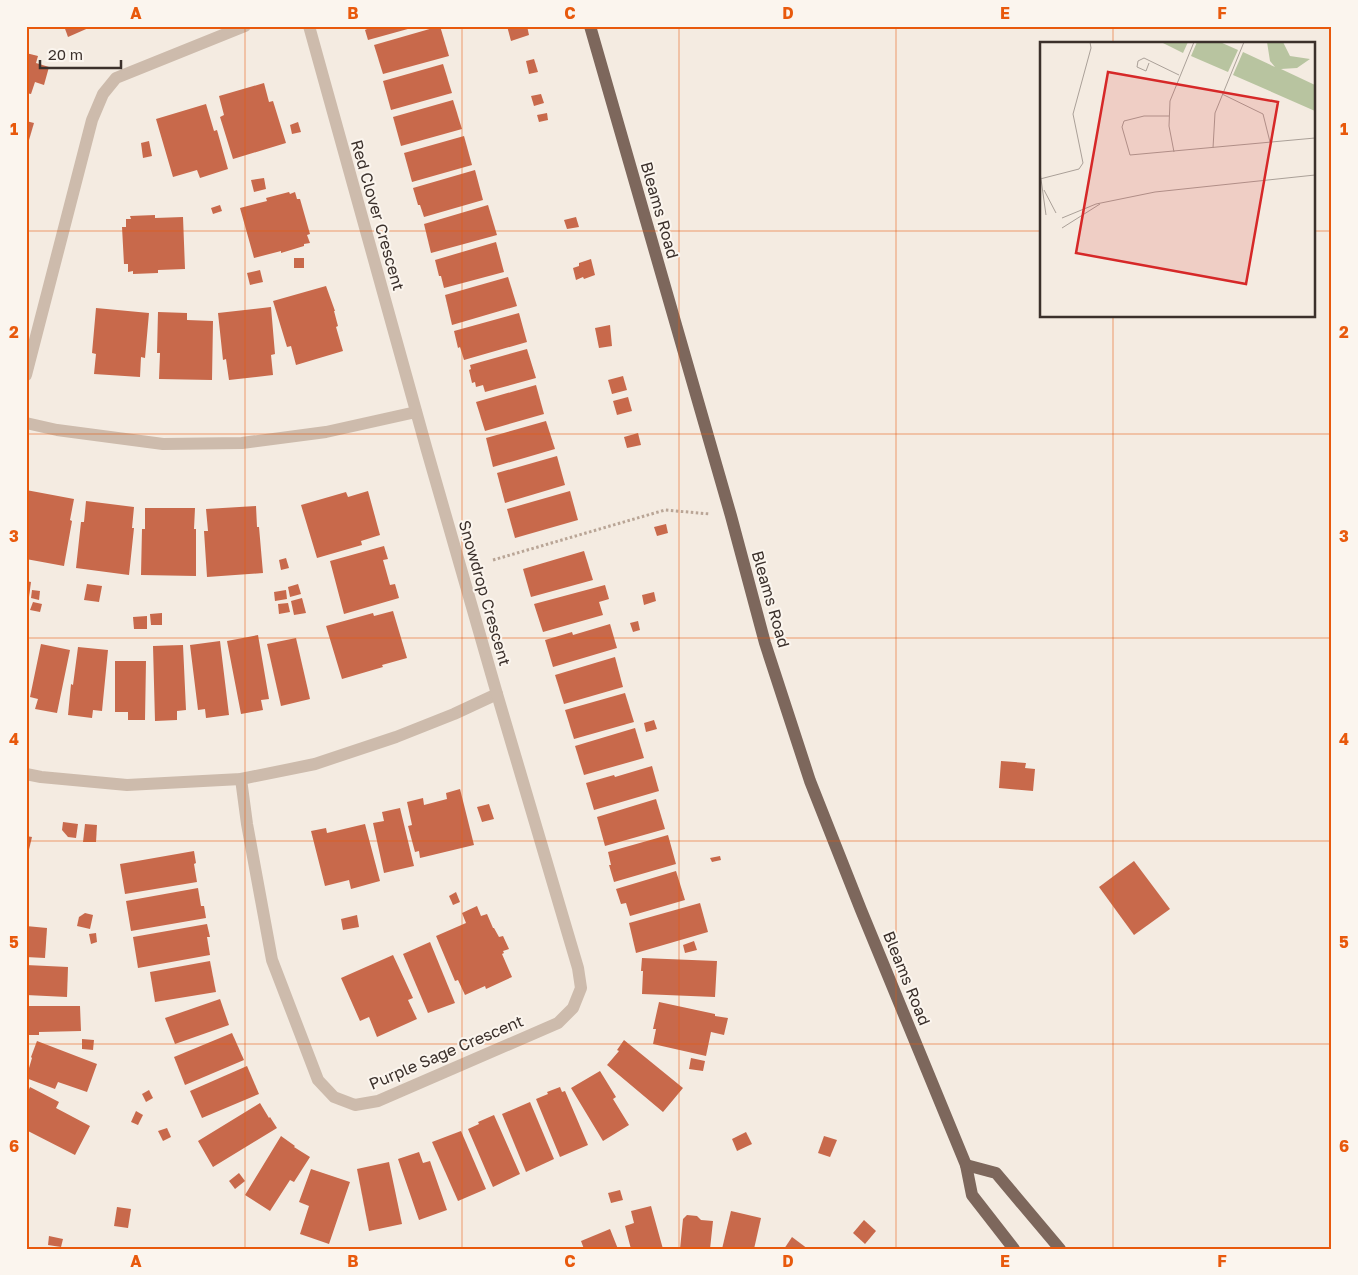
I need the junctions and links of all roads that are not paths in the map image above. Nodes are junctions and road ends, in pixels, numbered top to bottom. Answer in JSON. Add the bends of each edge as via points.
{"nodes":[{"id":1,"x":245,"y":26,"type":"edge"},
{"id":2,"x":309,"y":26,"type":"edge"},
{"id":3,"x":590,"y":26,"type":"edge"},
{"id":4,"x":26,"y":375,"type":"edge"},
{"id":5,"x":416,"y":412,"type":"junction"},
{"id":6,"x":26,"y":423,"type":"edge"},
{"id":7,"x":497,"y":694,"type":"junction"},
{"id":8,"x":26,"y":774,"type":"edge"},
{"id":9,"x":241,"y":779,"type":"junction"},
{"id":10,"x":966,"y":1165,"type":"junction"},
{"id":11,"x":1014,"y":1249,"type":"edge"},
{"id":12,"x":1060,"y":1249,"type":"edge"}],
"edges":[{"from":1,"to":4,"type":"street","via":[[116,78],[103,94],[92,120]]},
{"from":2,"to":5,"type":"street","name":"Red Clover Crescent"},
{"from":3,"to":10,"type":"main road","name":"Bleams Road","via":[[765,643],[810,781]]},
{"from":5,"to":6,"type":"street","via":[[326,432],[242,443],[163,444]]},
{"from":5,"to":7,"type":"street","name":"Snowdrop Crescent"},
{"from":7,"to":9,"type":"street","via":[[387,740],[315,764]]},
{"from":7,"to":9,"type":"street","name":"Purple Sage Crescent","via":[[578,968],[581,988],[574,1008],[558,1023],[378,1101],[354,1104],[334,1097],[318,1080],[272,960]]},
{"from":8,"to":9,"type":"street","via":[[127,785]]},
{"from":10,"to":11,"type":"main road","name":"Bleams Road","via":[[972,1195]]},
{"from":10,"to":12,"type":"main road","via":[[996,1173]]}]}
